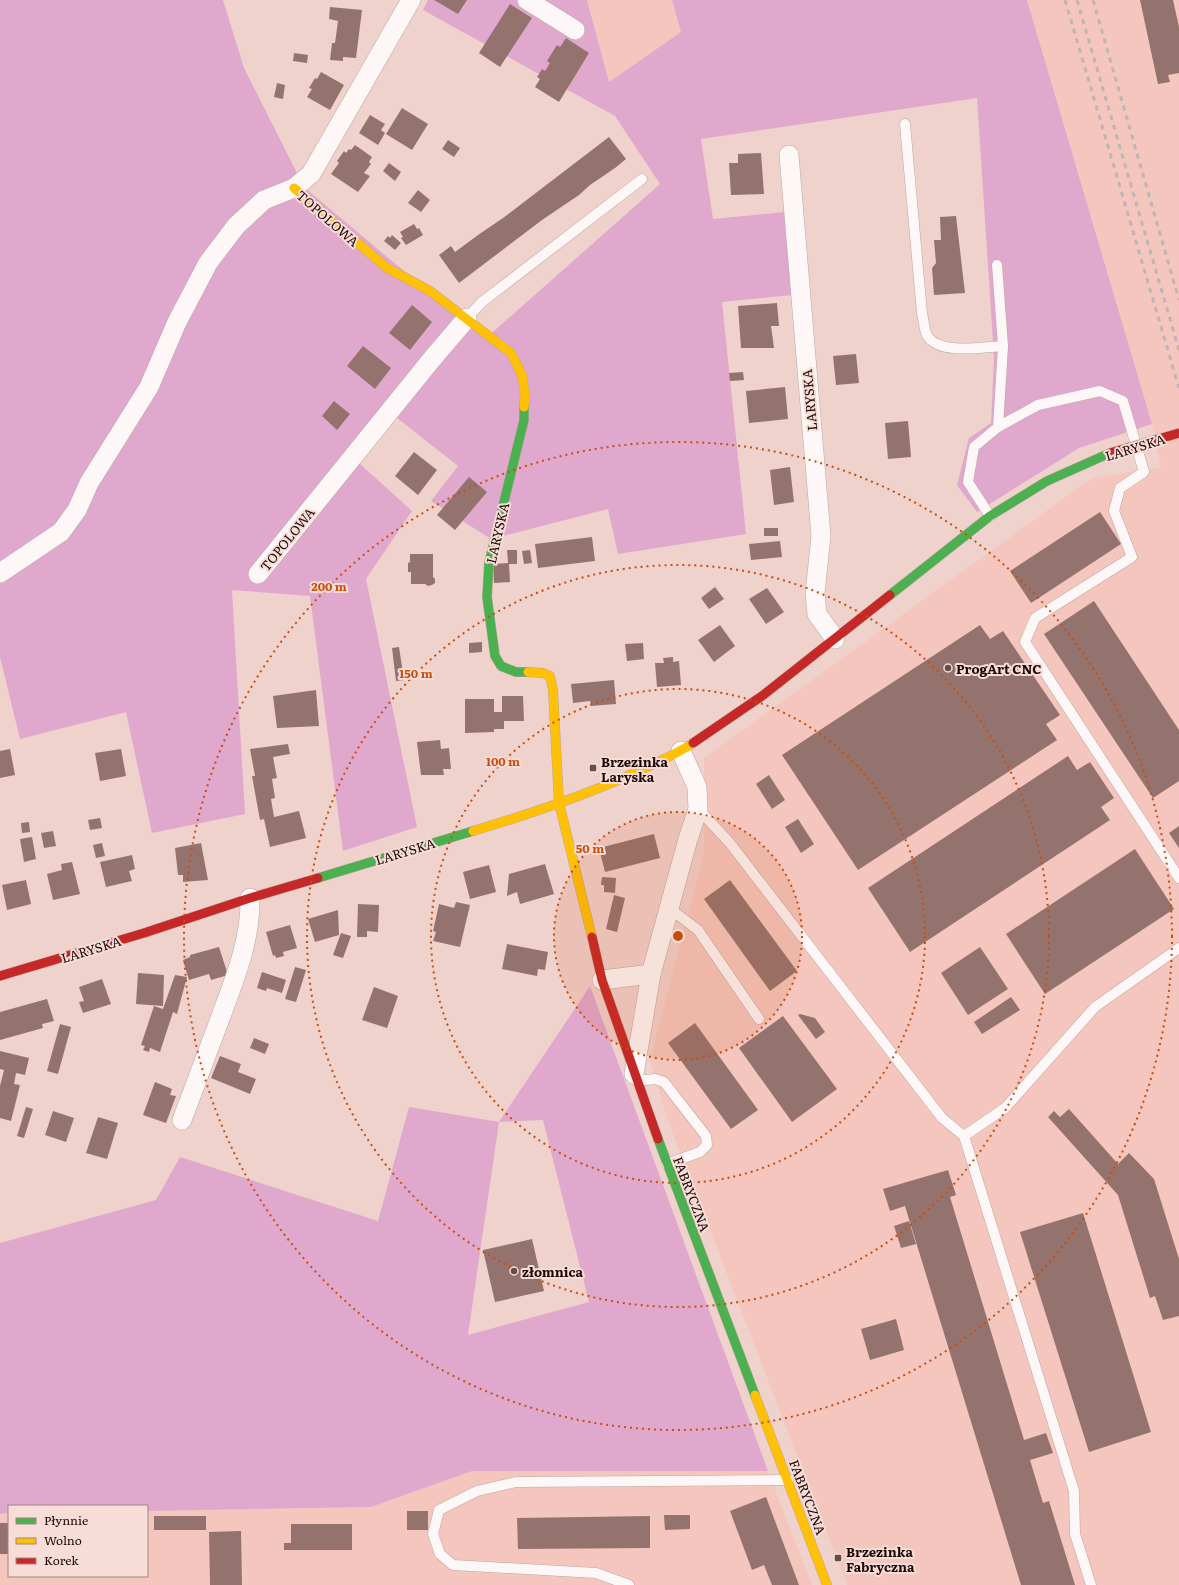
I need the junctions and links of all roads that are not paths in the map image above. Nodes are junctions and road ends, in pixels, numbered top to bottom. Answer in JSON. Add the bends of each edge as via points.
{"nodes":[{"id":1,"x":411,"y":0,"type":"edge"},
{"id":2,"x":527,"y":0,"type":"edge"},
{"id":3,"x":575,"y":30,"type":"dead end"},
{"id":4,"x":905,"y":124,"type":"dead end"},
{"id":5,"x":789,"y":155,"type":"dead end"},
{"id":6,"x":642,"y":179,"type":"dead end"},
{"id":7,"x":294,"y":188,"type":"junction"},
{"id":8,"x":997,"y":265,"type":"dead end"},
{"id":9,"x":468,"y":318,"type":"junction"},
{"id":10,"x":1003,"y":346,"type":"junction"},
{"id":11,"x":998,"y":426,"type":"junction"},
{"id":12,"x":1179,"y":433,"type":"edge"},
{"id":13,"x":990,"y":516,"type":"junction"},
{"id":14,"x":0,"y":573,"type":"edge"},
{"id":15,"x":258,"y":574,"type":"dead end"},
{"id":16,"x":835,"y":639,"type":"junction"},
{"id":17,"x":681,"y":752,"type":"junction"},
{"id":18,"x":559,"y":803,"type":"junction"},
{"id":19,"x":698,"y":809,"type":"junction"},
{"id":20,"x":1179,"y":878,"type":"edge"},
{"id":21,"x":250,"y":898,"type":"junction"},
{"id":22,"x":669,"y":908,"type":"junction"},
{"id":23,"x":1179,"y":948,"type":"edge"},
{"id":24,"x":651,"y":974,"type":"junction"},
{"id":25,"x":0,"y":976,"type":"edge"},
{"id":26,"x":602,"y":980,"type":"junction"},
{"id":27,"x":760,"y":1019,"type":"dead end"},
{"id":28,"x":635,"y":1078,"type":"junction"},
{"id":29,"x":182,"y":1120,"type":"dead end"},
{"id":30,"x":964,"y":1136,"type":"junction"},
{"id":31,"x":667,"y":1164,"type":"junction"},
{"id":32,"x":788,"y":1480,"type":"junction"},
{"id":33,"x":629,"y":1585,"type":"edge"},
{"id":34,"x":828,"y":1585,"type":"edge"},
{"id":35,"x":1091,"y":1585,"type":"edge"}],
"edges":[{"from":1,"to":7,"type":"street","name":"TOPOLOWA","via":[[311,174]]},
{"from":2,"to":3,"type":"street"},
{"from":4,"to":10,"type":"lane","via":[[922,313],[927,336],[938,345],[962,349]]},
{"from":5,"to":16,"type":"street","name":"LARYSKA","via":[[820,536],[815,593],[817,614]]},
{"from":6,"to":9,"type":"lane","name":"TOPOLOWA","via":[[482,302]]},
{"from":7,"to":9,"type":"street","name":"TOPOLOWA","via":[[387,268],[430,291]]},
{"from":7,"to":14,"type":"street","via":[[264,200],[236,226],[208,263],[177,322],[149,387],[89,483],[77,510],[61,532]]},
{"from":8,"to":10,"type":"lane"},
{"from":9,"to":15,"type":"street","name":"TOPOLOWA"},
{"from":9,"to":18,"type":"street","name":"LARYSKA","via":[[511,353],[522,375],[525,394],[524,420],[489,563],[487,597],[495,656],[501,666],[516,672],[543,673],[550,676],[553,690]]},
{"from":10,"to":11,"type":"lane"},
{"from":11,"to":13,"type":"lane","via":[[974,447],[968,482]]},
{"from":11,"to":20,"type":"lane","via":[[1038,404],[1100,390],[1123,401],[1144,472],[1120,488],[1114,511],[1132,557],[1035,618],[1025,642]]},
{"from":12,"to":13,"type":"street","name":"LARYSKA","bridge":true,"via":[[1110,453],[1047,481]]},
{"from":13,"to":16,"type":"street","name":"LARYSKA"},
{"from":16,"to":17,"type":"street","name":"LARYSKA","via":[[762,696]]},
{"from":17,"to":18,"type":"street","name":"LARYSKA","via":[[609,785]]},
{"from":17,"to":19,"type":"street","via":[[697,787]]},
{"from":18,"to":21,"type":"street","name":"LARYSKA"},
{"from":18,"to":26,"type":"street","name":"FABRYCZNA"},
{"from":19,"to":22,"type":"street"},
{"from":19,"to":30,"type":"lane","via":[[734,848],[942,1118]]},
{"from":21,"to":25,"type":"street","name":"LARYSKA"},
{"from":21,"to":29,"type":"street","via":[[251,916],[244,948]]},
{"from":22,"to":24,"type":"street"},
{"from":22,"to":27,"type":"lane","via":[[698,930]]},
{"from":23,"to":30,"type":"lane","via":[[1095,1007],[1005,1108]]},
{"from":24,"to":26,"type":"street"},
{"from":24,"to":28,"type":"street"},
{"from":26,"to":28,"type":"street","name":"FABRYCZNA"},
{"from":28,"to":31,"type":"street","name":"FABRYCZNA"},
{"from":28,"to":31,"type":"lane","via":[[664,1082],[706,1136],[707,1145],[700,1152]]},
{"from":30,"to":35,"type":"lane","via":[[1074,1492],[1076,1534]]},
{"from":31,"to":32,"type":"street","name":"FABRYCZNA"},
{"from":32,"to":33,"type":"lane","via":[[516,1482],[477,1491],[439,1510],[433,1534],[440,1554],[453,1565],[596,1573]]},
{"from":32,"to":34,"type":"street","name":"FABRYCZNA"}]}
